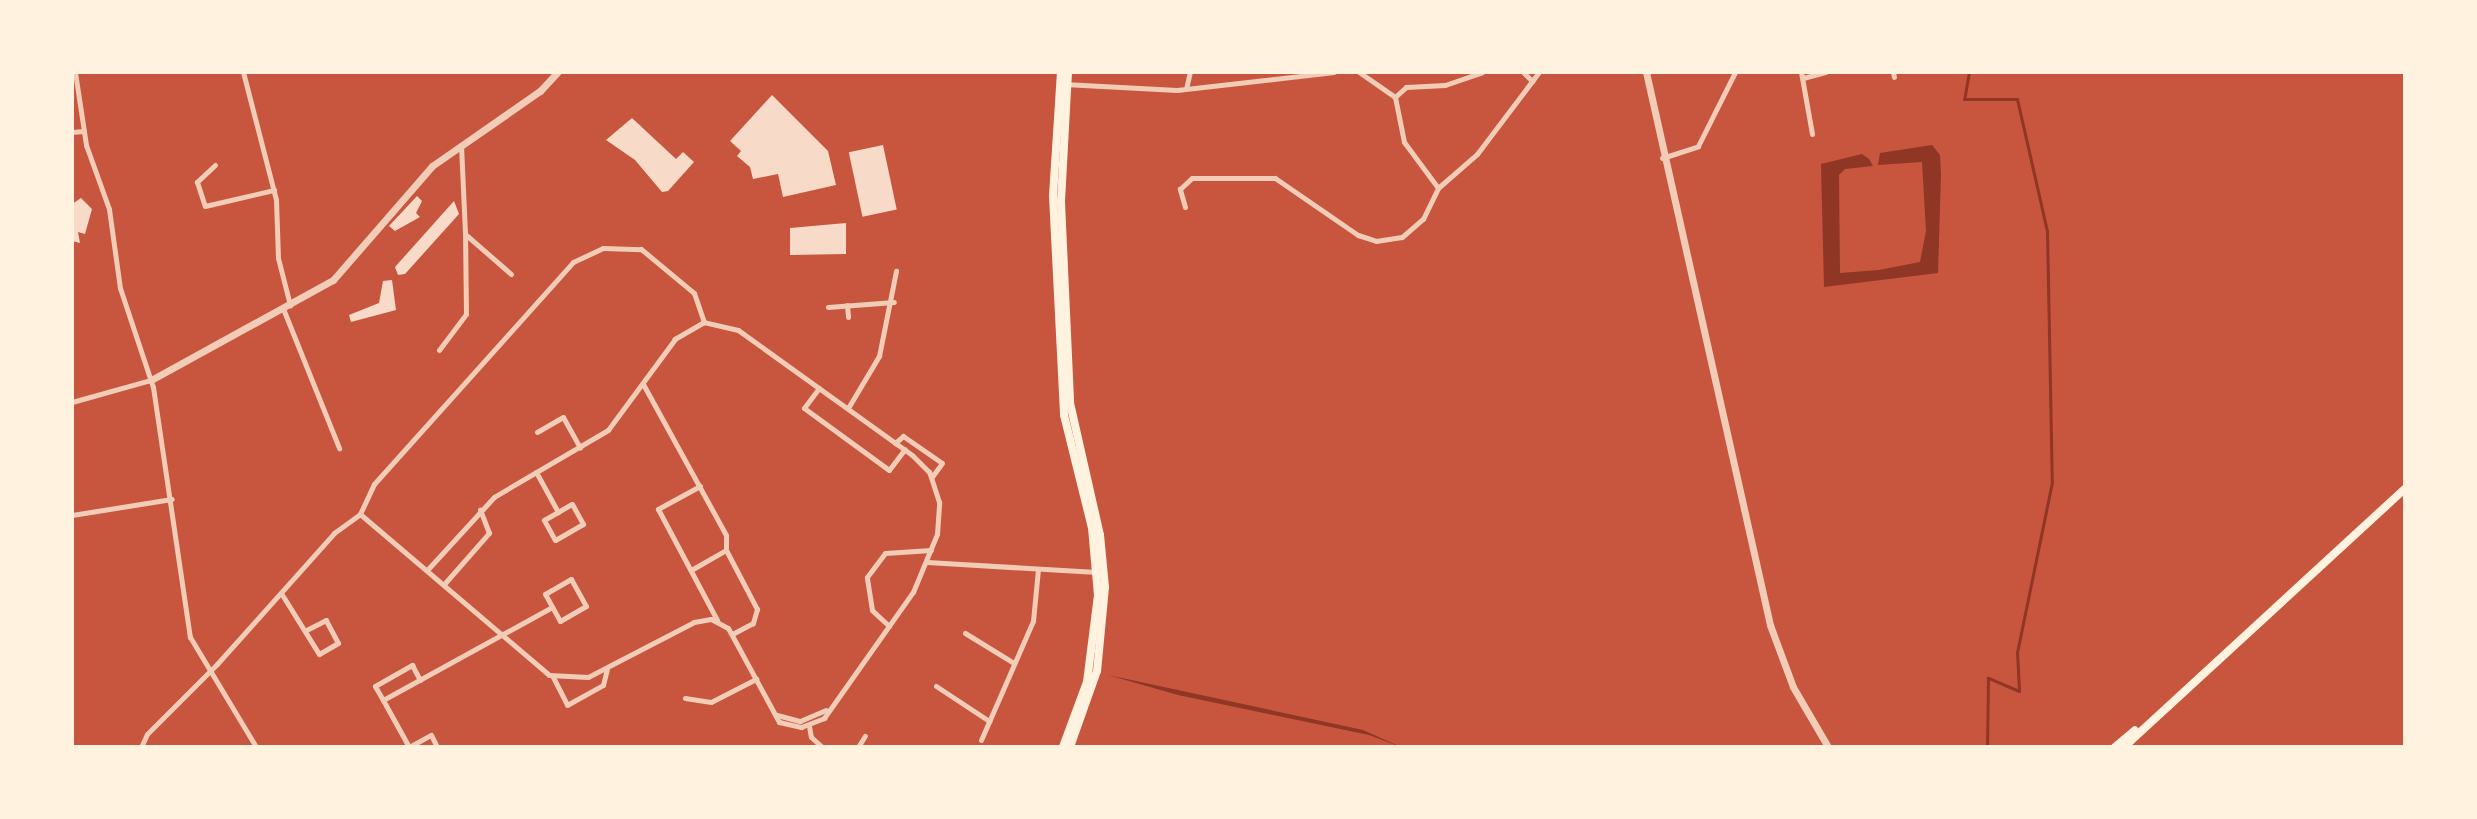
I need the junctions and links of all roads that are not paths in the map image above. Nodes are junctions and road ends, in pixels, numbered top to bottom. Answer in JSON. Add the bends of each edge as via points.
{"nodes":[{"id":1,"x":75,"y":72,"type":"edge"},
{"id":2,"x":243,"y":72,"type":"edge"},
{"id":3,"x":558,"y":72,"type":"edge"},
{"id":4,"x":1061,"y":72,"type":"edge"},
{"id":5,"x":1068,"y":72,"type":"edge"},
{"id":6,"x":1190,"y":72,"type":"edge"},
{"id":7,"x":1334,"y":72,"type":"edge"},
{"id":8,"x":1359,"y":72,"type":"edge"},
{"id":9,"x":1482,"y":72,"type":"edge"},
{"id":10,"x":1523,"y":72,"type":"edge"},
{"id":11,"x":1539,"y":72,"type":"edge"},
{"id":12,"x":1646,"y":72,"type":"edge"},
{"id":13,"x":1735,"y":72,"type":"edge"},
{"id":14,"x":1825,"y":72,"type":"edge"},
{"id":15,"x":1303,"y":74,"type":"edge"},
{"id":16,"x":1802,"y":75,"type":"edge"},
{"id":17,"x":1532,"y":81,"type":"junction"},
{"id":18,"x":1064,"y":84,"type":"junction"},
{"id":19,"x":1186,"y":89,"type":"junction"},
{"id":20,"x":1395,"y":98,"type":"junction"},
{"id":21,"x":84,"y":131,"type":"junction"},
{"id":22,"x":72,"y":132,"type":"edge"},
{"id":23,"x":1812,"y":134,"type":"dead end"},
{"id":24,"x":461,"y":144,"type":"junction"},
{"id":25,"x":1662,"y":158,"type":"junction"},
{"id":26,"x":215,"y":165,"type":"dead end"},
{"id":27,"x":1438,"y":188,"type":"junction"},
{"id":28,"x":274,"y":190,"type":"junction"},
{"id":29,"x":1185,"y":207,"type":"dead end"},
{"id":30,"x":465,"y":234,"type":"junction"},
{"id":31,"x":896,"y":271,"type":"dead end"},
{"id":32,"x":511,"y":274,"type":"dead end"},
{"id":33,"x":894,"y":302,"type":"junction"},
{"id":34,"x":847,"y":305,"type":"junction"},
{"id":35,"x":828,"y":307,"type":"dead end"},
{"id":36,"x":287,"y":309,"type":"junction"},
{"id":37,"x":848,"y":317,"type":"dead end"},
{"id":38,"x":704,"y":322,"type":"junction"},
{"id":39,"x":439,"y":350,"type":"dead end"},
{"id":40,"x":151,"y":380,"type":"junction"},
{"id":41,"x":643,"y":384,"type":"junction"},
{"id":42,"x":819,"y":388,"type":"junction"},
{"id":43,"x":72,"y":402,"type":"edge"},
{"id":44,"x":848,"y":408,"type":"junction"},
{"id":45,"x":537,"y":432,"type":"dead end"},
{"id":46,"x":895,"y":442,"type":"junction"},
{"id":47,"x":339,"y":448,"type":"dead end"},
{"id":48,"x":580,"y":448,"type":"junction"},
{"id":49,"x":905,"y":449,"type":"junction"},
{"id":50,"x":536,"y":472,"type":"junction"},
{"id":51,"x":932,"y":477,"type":"junction"},
{"id":52,"x":700,"y":486,"type":"junction"},
{"id":53,"x":2405,"y":489,"type":"edge"},
{"id":54,"x":172,"y":499,"type":"junction"},
{"id":55,"x":480,"y":510,"type":"junction"},
{"id":56,"x":558,"y":512,"type":"junction"},
{"id":57,"x":360,"y":514,"type":"junction"},
{"id":58,"x":72,"y":515,"type":"edge"},
{"id":59,"x":726,"y":550,"type":"junction"},
{"id":60,"x":932,"y":550,"type":"junction"},
{"id":61,"x":927,"y":562,"type":"junction"},
{"id":62,"x":1038,"y":568,"type":"junction"},
{"id":63,"x":428,"y":569,"type":"junction"},
{"id":64,"x":691,"y":570,"type":"junction"},
{"id":65,"x":1101,"y":572,"type":"junction"},
{"id":66,"x":444,"y":583,"type":"junction"},
{"id":67,"x":282,"y":593,"type":"junction"},
{"id":68,"x":552,"y":607,"type":"junction"},
{"id":69,"x":717,"y":620,"type":"junction"},
{"id":70,"x":889,"y":626,"type":"junction"},
{"id":71,"x":306,"y":630,"type":"junction"},
{"id":72,"x":965,"y":633,"type":"dead end"},
{"id":73,"x":732,"y":634,"type":"junction"},
{"id":74,"x":500,"y":636,"type":"junction"},
{"id":75,"x":1014,"y":663,"type":"junction"},
{"id":76,"x":607,"y":669,"type":"junction"},
{"id":77,"x":210,"y":672,"type":"junction"},
{"id":78,"x":553,"y":677,"type":"junction"},
{"id":79,"x":756,"y":679,"type":"junction"},
{"id":80,"x":420,"y":680,"type":"junction"},
{"id":81,"x":936,"y":686,"type":"dead end"},
{"id":82,"x":685,"y":698,"type":"dead end"},
{"id":83,"x":383,"y":700,"type":"junction"},
{"id":84,"x":831,"y":707,"type":"junction"},
{"id":85,"x":2153,"y":717,"type":"junction"},
{"id":86,"x":989,"y":721,"type":"junction"},
{"id":87,"x":801,"y":724,"type":"junction"},
{"id":88,"x":809,"y":726,"type":"junction"},
{"id":89,"x":865,"y":736,"type":"dead end"},
{"id":90,"x":981,"y":740,"type":"dead end"},
{"id":91,"x":141,"y":747,"type":"edge"},
{"id":92,"x":256,"y":747,"type":"edge"},
{"id":93,"x":409,"y":747,"type":"edge"},
{"id":94,"x":437,"y":747,"type":"edge"},
{"id":95,"x":822,"y":747,"type":"edge"},
{"id":96,"x":858,"y":747,"type":"edge"},
{"id":97,"x":1063,"y":747,"type":"edge"},
{"id":98,"x":1070,"y":747,"type":"edge"},
{"id":99,"x":1828,"y":747,"type":"edge"},
{"id":100,"x":2115,"y":747,"type":"edge"},
{"id":101,"x":2124,"y":747,"type":"edge"}],
"edges":[{"from":1,"to":21,"type":"street"},
{"from":2,"to":28,"type":"street"},
{"from":3,"to":24,"type":"street","via":[[529,99]]},
{"from":4,"to":18,"type":"main road"},
{"from":5,"to":18,"type":"main road"},
{"from":6,"to":19,"type":"street"},
{"from":7,"to":15,"type":"street"},
{"from":8,"to":20,"type":"street"},
{"from":9,"to":20,"type":"street","via":[[1451,84],[1406,87]]},
{"from":10,"to":17,"type":"street"},
{"from":11,"to":17,"type":"street"},
{"from":12,"to":25,"type":"street"},
{"from":13,"to":25,"type":"street","via":[[1700,144]]},
{"from":14,"to":16,"type":"street"},
{"from":15,"to":19,"type":"street"},
{"from":16,"to":23,"type":"street"},
{"from":17,"to":27,"type":"street","via":[[1477,154]]},
{"from":18,"to":19,"type":"street"},
{"from":18,"to":65,"type":"main road","via":[[1053,196],[1064,415]]},
{"from":20,"to":27,"type":"street","via":[[1404,142]]},
{"from":21,"to":22,"type":"street"},
{"from":21,"to":40,"type":"street","via":[[109,209],[120,288]]},
{"from":24,"to":30,"type":"street"},
{"from":24,"to":36,"type":"street","via":[[421,177],[343,271]]},
{"from":25,"to":99,"type":"street","via":[[1770,625],[1793,687]]},
{"from":26,"to":28,"type":"street","via":[[197,182],[205,206]]},
{"from":27,"to":29,"type":"street","via":[[1418,225],[1383,242],[1358,235],[1275,178],[1188,180],[1180,189]]},
{"from":28,"to":36,"type":"street","via":[[278,258]]},
{"from":30,"to":32,"type":"street"},
{"from":30,"to":39,"type":"street","via":[[466,314]]},
{"from":31,"to":33,"type":"street"},
{"from":33,"to":34,"type":"street"},
{"from":33,"to":44,"type":"street","via":[[873,370]]},
{"from":34,"to":35,"type":"street"},
{"from":34,"to":37,"type":"street"},
{"from":36,"to":40,"type":"street"},
{"from":36,"to":47,"type":"street"},
{"from":38,"to":41,"type":"street","via":[[679,335]]},
{"from":38,"to":42,"type":"street","via":[[738,330]]},
{"from":38,"to":57,"type":"street","via":[[694,293],[644,250],[606,248],[582,256],[374,484]]},
{"from":40,"to":43,"type":"street"},
{"from":40,"to":54,"type":"street"},
{"from":41,"to":48,"type":"street","via":[[612,427]]},
{"from":41,"to":52,"type":"street"},
{"from":42,"to":44,"type":"street"},
{"from":42,"to":49,"type":"street","via":[[804,408],[889,470]]},
{"from":44,"to":46,"type":"street"},
{"from":45,"to":48,"type":"street","via":[[563,417]]},
{"from":46,"to":49,"type":"street"},
{"from":46,"to":51,"type":"street","via":[[903,436],[942,463]]},
{"from":48,"to":50,"type":"street"},
{"from":49,"to":51,"type":"street"},
{"from":50,"to":55,"type":"street"},
{"from":50,"to":56,"type":"street"},
{"from":51,"to":60,"type":"street","via":[[940,515]]},
{"from":52,"to":59,"type":"street","via":[[728,538]]},
{"from":52,"to":64,"type":"street","via":[[658,509]]},
{"from":53,"to":85,"type":"main road"},
{"from":54,"to":58,"type":"street"},
{"from":54,"to":77,"type":"street","via":[[190,637]]},
{"from":55,"to":63,"type":"street"},
{"from":55,"to":66,"type":"street","via":[[489,533]]},
{"from":56,"to":56,"type":"street","via":[[544,520],[555,540],[583,524],[572,504]]},
{"from":57,"to":63,"type":"street"},
{"from":57,"to":67,"type":"street","via":[[338,529]]},
{"from":59,"to":64,"type":"street"},
{"from":59,"to":73,"type":"street","via":[[758,613],[753,623]]},
{"from":60,"to":61,"type":"street"},
{"from":60,"to":70,"type":"street","via":[[885,553],[867,577],[872,610]]},
{"from":61,"to":62,"type":"street"},
{"from":61,"to":70,"type":"street"},
{"from":62,"to":65,"type":"street"},
{"from":62,"to":75,"type":"street","via":[[1033,621]]},
{"from":63,"to":66,"type":"street"},
{"from":64,"to":69,"type":"street"},
{"from":65,"to":97,"type":"main road","via":[[1091,667]]},
{"from":65,"to":98,"type":"main road","via":[[1100,655]]},
{"from":66,"to":74,"type":"street"},
{"from":67,"to":71,"type":"street"},
{"from":67,"to":77,"type":"street"},
{"from":68,"to":68,"type":"street","via":[[560,621],[586,606],[571,579],[544,594]]},
{"from":68,"to":74,"type":"street"},
{"from":69,"to":73,"type":"street"},
{"from":69,"to":76,"type":"street","via":[[699,620]]},
{"from":70,"to":84,"type":"street"},
{"from":71,"to":71,"type":"street","via":[[319,654],[338,643],[326,621]]},
{"from":72,"to":75,"type":"street"},
{"from":73,"to":79,"type":"street"},
{"from":74,"to":78,"type":"street"},
{"from":74,"to":80,"type":"street"},
{"from":75,"to":86,"type":"street"},
{"from":76,"to":78,"type":"street","via":[[582,679]]},
{"from":76,"to":78,"type":"street","via":[[603,686],[567,705]]},
{"from":77,"to":91,"type":"street","via":[[147,734]]},
{"from":77,"to":92,"type":"street"},
{"from":79,"to":82,"type":"street","via":[[711,702]]},
{"from":79,"to":87,"type":"street","via":[[783,726]]},
{"from":80,"to":83,"type":"street"},
{"from":80,"to":83,"type":"street","via":[[412,665],[375,686]]},
{"from":81,"to":86,"type":"street"},
{"from":83,"to":93,"type":"street"},
{"from":84,"to":87,"type":"street"},
{"from":84,"to":88,"type":"street"},
{"from":85,"to":100,"type":"main road"},
{"from":85,"to":101,"type":"main road"},
{"from":86,"to":90,"type":"street"},
{"from":87,"to":88,"type":"street"},
{"from":88,"to":95,"type":"street","via":[[811,737]]},
{"from":89,"to":96,"type":"street"},
{"from":93,"to":94,"type":"street","via":[[431,735]]}]}
